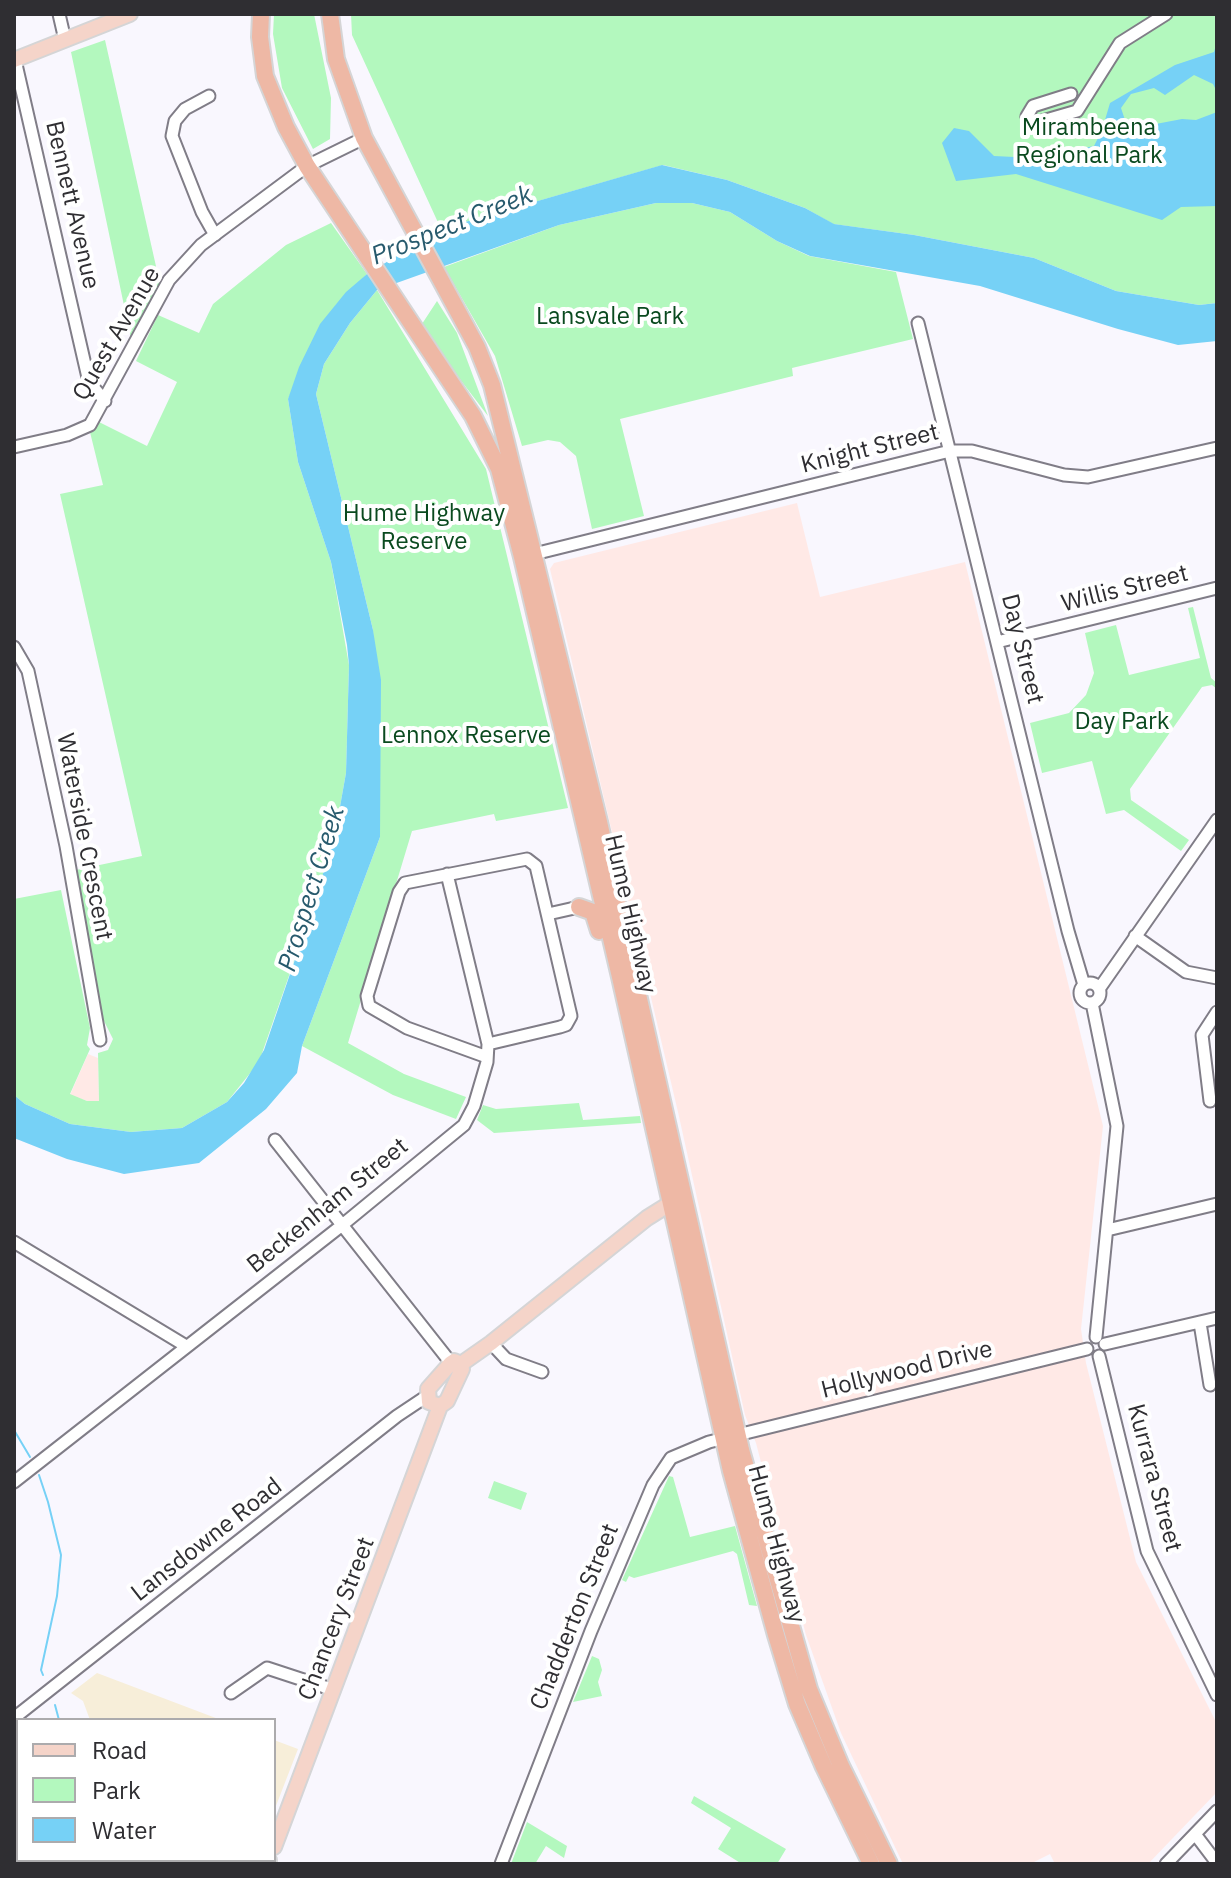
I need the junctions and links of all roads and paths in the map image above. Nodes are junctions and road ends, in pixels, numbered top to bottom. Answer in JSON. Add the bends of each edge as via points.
{"nodes":[{"id":1,"x":59,"y":14,"type":"edge"},
{"id":2,"x":130,"y":14,"type":"edge"},
{"id":3,"x":261,"y":14,"type":"edge"},
{"id":4,"x":330,"y":14,"type":"edge"},
{"id":5,"x":1166,"y":14,"type":"edge"},
{"id":6,"x":65,"y":40,"type":"junction"},
{"id":7,"x":15,"y":60,"type":"edge"},
{"id":8,"x":1071,"y":94,"type":"dead end"},
{"id":9,"x":209,"y":96,"type":"dead end"},
{"id":10,"x":364,"y":138,"type":"junction"},
{"id":11,"x":307,"y":166,"type":"junction"},
{"id":12,"x":215,"y":235,"type":"junction"},
{"id":13,"x":918,"y":323,"type":"dead end"},
{"id":14,"x":105,"y":401,"type":"junction"},
{"id":15,"x":14,"y":447,"type":"edge"},
{"id":16,"x":1217,"y":448,"type":"edge"},
{"id":17,"x":950,"y":451,"type":"junction"},
{"id":18,"x":534,"y":554,"type":"junction"},
{"id":19,"x":1217,"y":588,"type":"edge"},
{"id":20,"x":997,"y":642,"type":"junction"},
{"id":21,"x":14,"y":647,"type":"edge"},
{"id":22,"x":1217,"y":820,"type":"edge"},
{"id":23,"x":447,"y":874,"type":"junction"},
{"id":24,"x":599,"y":885,"type":"junction"},
{"id":25,"x":579,"y":907,"type":"junction"},
{"id":26,"x":548,"y":914,"type":"junction"},
{"id":27,"x":1135,"y":936,"type":"junction"},
{"id":28,"x":620,"y":977,"type":"junction"},
{"id":29,"x":1217,"y":978,"type":"edge"},
{"id":30,"x":1084,"y":985,"type":"junction"},
{"id":31,"x":1099,"y":989,"type":"junction"},
{"id":32,"x":1092,"y":1003,"type":"junction"},
{"id":33,"x":1217,"y":1012,"type":"edge"},
{"id":34,"x":100,"y":1040,"type":"dead end"},
{"id":35,"x":487,"y":1050,"type":"junction"},
{"id":36,"x":1210,"y":1101,"type":"dead end"},
{"id":37,"x":275,"y":1140,"type":"dead end"},
{"id":38,"x":678,"y":1201,"type":"junction"},
{"id":39,"x":1217,"y":1204,"type":"edge"},
{"id":40,"x":341,"y":1226,"type":"junction"},
{"id":41,"x":1107,"y":1230,"type":"junction"},
{"id":42,"x":14,"y":1242,"type":"edge"},
{"id":43,"x":1217,"y":1318,"type":"edge"},
{"id":44,"x":1200,"y":1323,"type":"junction"},
{"id":45,"x":491,"y":1343,"type":"junction"},
{"id":46,"x":186,"y":1346,"type":"junction"},
{"id":47,"x":1100,"y":1346,"type":"junction"},
{"id":48,"x":456,"y":1363,"type":"junction"},
{"id":49,"x":542,"y":1372,"type":"dead end"},
{"id":50,"x":1210,"y":1385,"type":"dead end"},
{"id":51,"x":427,"y":1396,"type":"junction"},
{"id":52,"x":440,"y":1406,"type":"junction"},
{"id":53,"x":730,"y":1437,"type":"junction"},
{"id":54,"x":14,"y":1482,"type":"edge"},
{"id":55,"x":334,"y":1690,"type":"junction"},
{"id":56,"x":231,"y":1693,"type":"dead end"},
{"id":57,"x":1217,"y":1695,"type":"edge"},
{"id":58,"x":14,"y":1718,"type":"edge"},
{"id":59,"x":1217,"y":1811,"type":"edge"},
{"id":60,"x":1195,"y":1834,"type":"junction"},
{"id":61,"x":276,"y":1842,"type":"edge"},
{"id":62,"x":870,"y":1863,"type":"edge"},
{"id":63,"x":1217,"y":1863,"type":"edge"},
{"id":64,"x":501,"y":1864,"type":"edge"},
{"id":65,"x":889,"y":1864,"type":"edge"},
{"id":66,"x":1166,"y":1864,"type":"edge"}],
"edges":[{"from":1,"to":6,"type":"street"},
{"from":2,"to":6,"type":"main road"},
{"from":3,"to":11,"type":"highway","name":"Hume Highway","via":[[265,76]]},
{"from":4,"to":10,"type":"highway","name":"Hume Highway","via":[[336,59]]},
{"from":5,"to":8,"type":"street","via":[[1120,43],[1077,111],[1039,122],[1027,116],[1033,106]]},
{"from":6,"to":7,"type":"main road"},
{"from":7,"to":14,"type":"street","name":"Bennett Avenue","via":[[89,382]]},
{"from":9,"to":12,"type":"street","via":[[185,109],[172,136]]},
{"from":10,"to":11,"type":"street","name":"Quest Avenue"},
{"from":10,"to":18,"type":"highway","name":"Hume Highway","via":[[477,347],[492,385]]},
{"from":11,"to":12,"type":"street","name":"Quest Avenue"},
{"from":11,"to":24,"type":"highway","name":"Hume Highway","via":[[473,416],[499,469]]},
{"from":12,"to":14,"type":"street","name":"Quest Avenue","via":[[169,280]]},
{"from":13,"to":17,"type":"street","name":"Day Street"},
{"from":14,"to":15,"type":"street","name":"Quest Avenue","via":[[90,425]]},
{"from":16,"to":17,"type":"street","name":"Knight Street","via":[[1088,477],[972,451]]},
{"from":17,"to":18,"type":"street","name":"Knight Street"},
{"from":17,"to":20,"type":"street","name":"Day Street"},
{"from":18,"to":38,"type":"highway","name":"Hume Highway"},
{"from":19,"to":20,"type":"street","name":"Willis Street"},
{"from":20,"to":30,"type":"street","name":"Day Street"},
{"from":21,"to":34,"type":"street","name":"Waterside Crescent","via":[[28,671]]},
{"from":22,"to":27,"type":"street"},
{"from":23,"to":26,"type":"street","via":[[527,859],[536,866]]},
{"from":23,"to":35,"type":"street","name":"Beckenham Street"},
{"from":23,"to":35,"type":"street","via":[[412,880],[399,892],[367,996],[369,1006],[407,1028]]},
{"from":24,"to":25,"type":"highway"},
{"from":24,"to":28,"type":"highway","name":"Hume Highway"},
{"from":25,"to":26,"type":"street"},
{"from":25,"to":28,"type":"highway","via":[[595,915],[606,956]]},
{"from":26,"to":35,"type":"street","via":[[571,1016],[566,1025]]},
{"from":27,"to":29,"type":"street","via":[[1186,972]]},
{"from":27,"to":31,"type":"street"},
{"from":28,"to":38,"type":"highway","name":"Hume Highway"},
{"from":30,"to":31,"type":"street"},
{"from":30,"to":32,"type":"street","via":[[1081,997]]},
{"from":31,"to":32,"type":"street","via":[[1099,998]]},
{"from":32,"to":41,"type":"street","via":[[1117,1126]]},
{"from":33,"to":36,"type":"street","via":[[1202,1035]]},
{"from":35,"to":40,"type":"street","name":"Beckenham Street","via":[[464,1125]]},
{"from":37,"to":40,"type":"street"},
{"from":38,"to":45,"type":"main road"},
{"from":38,"to":53,"type":"highway","name":"Hume Highway"},
{"from":39,"to":41,"type":"street"},
{"from":40,"to":46,"type":"street","name":"Beckenham Street"},
{"from":40,"to":48,"type":"street"},
{"from":41,"to":47,"type":"street"},
{"from":42,"to":46,"type":"street"},
{"from":43,"to":44,"type":"street"},
{"from":44,"to":47,"type":"street"},
{"from":44,"to":50,"type":"street"},
{"from":45,"to":48,"type":"main road"},
{"from":45,"to":49,"type":"street","via":[[506,1359]]},
{"from":46,"to":54,"type":"street","name":"Beckenham Street"},
{"from":47,"to":53,"type":"street","name":"Hollywood Drive","via":[[1090,1354],[1087,1349]]},
{"from":47,"to":57,"type":"street","name":"Kurrara Street","via":[[1147,1551]]},
{"from":48,"to":51,"type":"main road","via":[[430,1385]]},
{"from":48,"to":52,"type":"main road","name":"Chancery Street","via":[[462,1369]]},
{"from":51,"to":52,"type":"main road"},
{"from":51,"to":58,"type":"street","name":"Lansdowne Road"},
{"from":52,"to":55,"type":"main road","name":"Chancery Street"},
{"from":53,"to":62,"type":"highway","name":"Hume Highway","via":[[797,1704]]},
{"from":53,"to":64,"type":"street","name":"Chadderton Street","via":[[675,1454],[657,1477],[570,1681]]},
{"from":53,"to":65,"type":"highway","name":"Hume Highway","via":[[809,1689]]},
{"from":55,"to":56,"type":"street","via":[[267,1668]]},
{"from":55,"to":61,"type":"main road","name":"Chancery Street"},
{"from":59,"to":60,"type":"street"},
{"from":60,"to":63,"type":"street"},
{"from":60,"to":66,"type":"street"}]}
